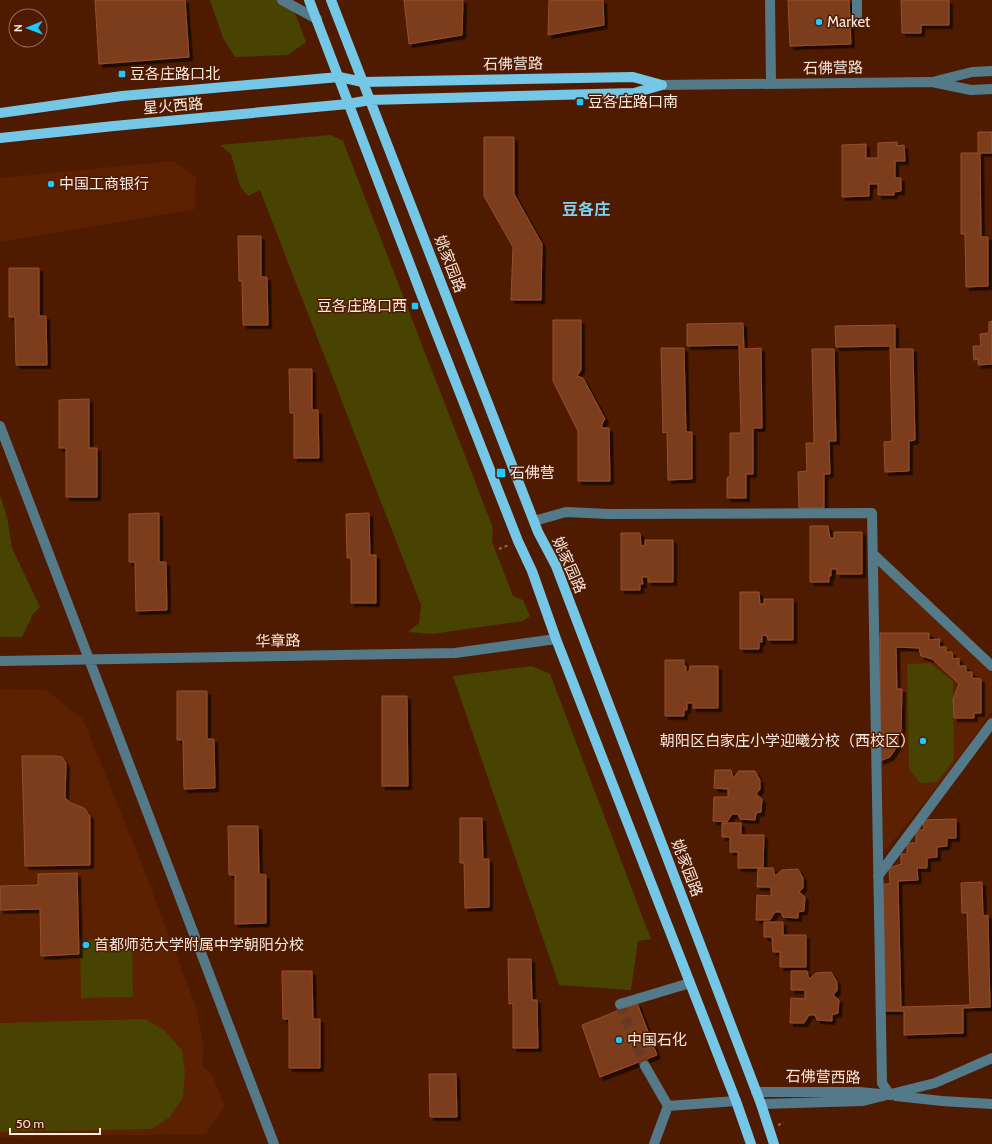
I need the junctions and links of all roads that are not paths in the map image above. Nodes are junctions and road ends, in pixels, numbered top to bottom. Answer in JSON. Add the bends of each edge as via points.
{"nodes":[{"id":1,"x":282,"y":0,"type":"edge"},
{"id":2,"x":309,"y":0,"type":"edge"},
{"id":3,"x":331,"y":0,"type":"edge"},
{"id":4,"x":770,"y":0,"type":"edge"},
{"id":5,"x":857,"y":0,"type":"edge"},
{"id":6,"x":317,"y":19,"type":"junction"},
{"id":7,"x":857,"y":19,"type":"dead end"},
{"id":8,"x":992,"y":71,"type":"edge"},
{"id":9,"x":339,"y":77,"type":"junction"},
{"id":10,"x":363,"y":82,"type":"junction"},
{"id":11,"x":932,"y":82,"type":"junction"},
{"id":12,"x":771,"y":84,"type":"junction"},
{"id":13,"x":662,"y":86,"type":"junction"},
{"id":14,"x":992,"y":89,"type":"edge"},
{"id":15,"x":370,"y":100,"type":"junction"},
{"id":16,"x":348,"y":104,"type":"junction"},
{"id":17,"x":0,"y":113,"type":"edge"},
{"id":18,"x":0,"y":138,"type":"edge"},
{"id":19,"x":0,"y":426,"type":"edge"},
{"id":20,"x":534,"y":521,"type":"junction"},
{"id":21,"x":873,"y":554,"type":"junction"},
{"id":22,"x":556,"y":639,"type":"junction"},
{"id":23,"x":89,"y":659,"type":"junction"},
{"id":24,"x":0,"y":662,"type":"edge"},
{"id":25,"x":992,"y":666,"type":"edge"},
{"id":26,"x":992,"y":723,"type":"edge"},
{"id":27,"x":878,"y":876,"type":"junction"},
{"id":28,"x":690,"y":983,"type":"junction"},
{"id":29,"x":620,"y":1004,"type":"dead end"},
{"id":30,"x":992,"y":1058,"type":"edge"},
{"id":31,"x":645,"y":1066,"type":"tunnel mouth"},
{"id":32,"x":756,"y":1092,"type":"junction"},
{"id":33,"x":890,"y":1095,"type":"junction"},
{"id":34,"x":736,"y":1102,"type":"junction"},
{"id":35,"x":761,"y":1104,"type":"junction"},
{"id":36,"x":992,"y":1104,"type":"edge"},
{"id":37,"x":668,"y":1106,"type":"junction"},
{"id":38,"x":274,"y":1144,"type":"edge"},
{"id":39,"x":654,"y":1144,"type":"edge"},
{"id":40,"x":751,"y":1144,"type":"edge"},
{"id":41,"x":774,"y":1144,"type":"edge"}],
"edges":[{"from":1,"to":6,"type":"street"},
{"from":2,"to":6,"type":"main road"},
{"from":3,"to":10,"type":"main road","name":"姚家园路"},
{"from":4,"to":12,"type":"street"},
{"from":5,"to":7,"type":"street"},
{"from":6,"to":9,"type":"main road"},
{"from":8,"to":11,"type":"street","name":"石佛营路","via":[[972,72]]},
{"from":9,"to":10,"type":"main road","name":"星火西路"},
{"from":9,"to":16,"type":"main road"},
{"from":9,"to":17,"type":"main road","name":"星火西路","via":[[122,96]]},
{"from":10,"to":13,"type":"main road","name":"石佛营路","via":[[633,77]]},
{"from":10,"to":15,"type":"main road","name":"姚家园路"},
{"from":11,"to":12,"type":"street","name":"石佛营路"},
{"from":11,"to":14,"type":"street","name":"石佛营路","via":[[971,90]]},
{"from":12,"to":13,"type":"street","name":"石佛营路"},
{"from":13,"to":15,"type":"main road","name":"石佛营路","via":[[634,93]]},
{"from":15,"to":16,"type":"main road","name":"星火西路"},
{"from":15,"to":20,"type":"main road","name":"姚家园路"},
{"from":16,"to":18,"type":"main road","name":"星火西路"},
{"from":16,"to":22,"type":"main road"},
{"from":19,"to":23,"type":"street"},
{"from":20,"to":21,"type":"street","via":[[566,512],[872,513]]},
{"from":20,"to":32,"type":"main road","name":"姚家园路","via":[[556,566]]},
{"from":21,"to":25,"type":"street"},
{"from":21,"to":27,"type":"street"},
{"from":22,"to":23,"type":"street","name":"华章路","via":[[455,653]]},
{"from":22,"to":28,"type":"main road"},
{"from":23,"to":24,"type":"street","name":"华章路"},
{"from":23,"to":38,"type":"street"},
{"from":26,"to":27,"type":"street"},
{"from":27,"to":33,"type":"street","via":[[882,1083]]},
{"from":28,"to":29,"type":"street"},
{"from":28,"to":34,"type":"main road"},
{"from":30,"to":33,"type":"street","name":"石佛营西路","via":[[935,1083]]},
{"from":31,"to":37,"type":"street"},
{"from":32,"to":33,"type":"street","name":"石佛营西路","via":[[859,1092]]},
{"from":32,"to":35,"type":"main road","name":"姚家园路"},
{"from":33,"to":35,"type":"street","name":"石佛营西路","via":[[863,1101]]},
{"from":33,"to":36,"type":"street"},
{"from":34,"to":37,"type":"street"},
{"from":34,"to":40,"type":"main road"},
{"from":35,"to":41,"type":"main road","name":"姚家园路"},
{"from":37,"to":39,"type":"street"}]}
